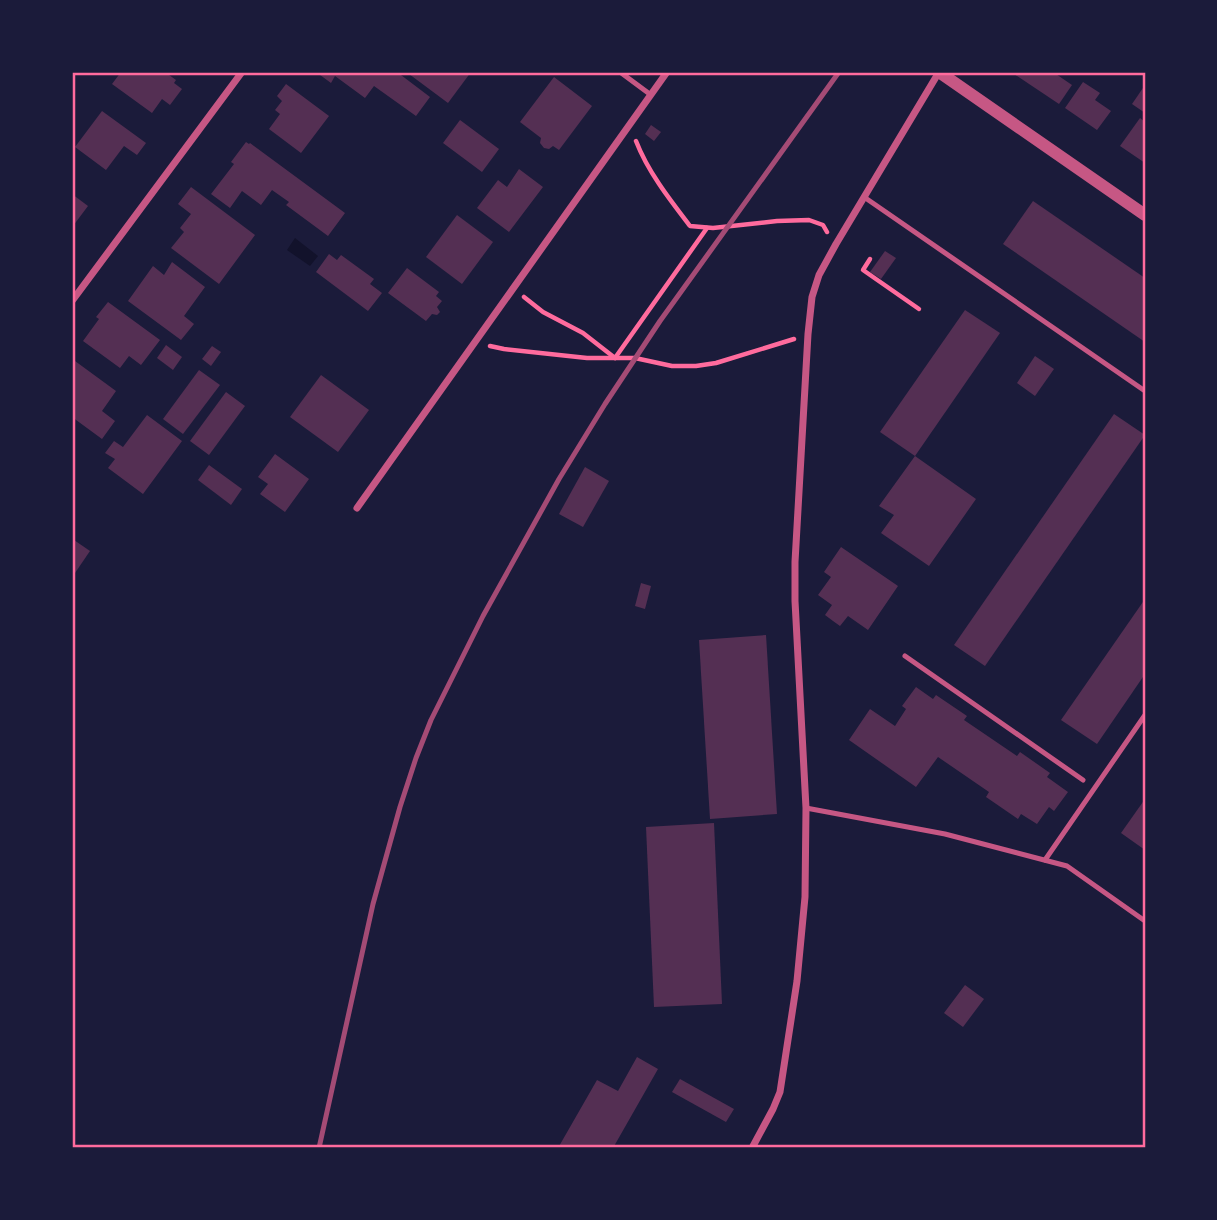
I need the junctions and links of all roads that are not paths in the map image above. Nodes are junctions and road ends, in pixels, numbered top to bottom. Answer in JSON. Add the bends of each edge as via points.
{"nodes":[{"id":1,"x":243,"y":72,"type":"edge"},
{"id":2,"x":620,"y":72,"type":"edge"},
{"id":3,"x":667,"y":72,"type":"edge"},
{"id":4,"x":939,"y":72,"type":"edge"},
{"id":5,"x":651,"y":95,"type":"junction"},
{"id":6,"x":864,"y":197,"type":"junction"},
{"id":7,"x":1145,"y":215,"type":"edge"},
{"id":8,"x":72,"y":301,"type":"edge"},
{"id":9,"x":1145,"y":391,"type":"edge"},
{"id":10,"x":357,"y":509,"type":"dead end"},
{"id":11,"x":905,"y":656,"type":"dead end"},
{"id":12,"x":1145,"y":715,"type":"edge"},
{"id":13,"x":1083,"y":780,"type":"dead end"},
{"id":14,"x":806,"y":808,"type":"junction"},
{"id":15,"x":1045,"y":860,"type":"junction"},
{"id":16,"x":1145,"y":921,"type":"edge"},
{"id":17,"x":752,"y":1148,"type":"edge"}],
"edges":[{"from":1,"to":8,"type":"street"},
{"from":2,"to":5,"type":"lane"},
{"from":3,"to":5,"type":"street"},
{"from":4,"to":6,"type":"street"},
{"from":4,"to":7,"type":"street"},
{"from":5,"to":10,"type":"street"},
{"from":6,"to":9,"type":"lane"},
{"from":6,"to":14,"type":"street","via":[[819,275],[808,334],[795,562]]},
{"from":11,"to":13,"type":"lane"},
{"from":12,"to":15,"type":"lane"},
{"from":14,"to":15,"type":"lane","via":[[945,834]]},
{"from":14,"to":17,"type":"street","via":[[803,933],[780,1092]]},
{"from":15,"to":16,"type":"lane","via":[[1067,866]]}]}
